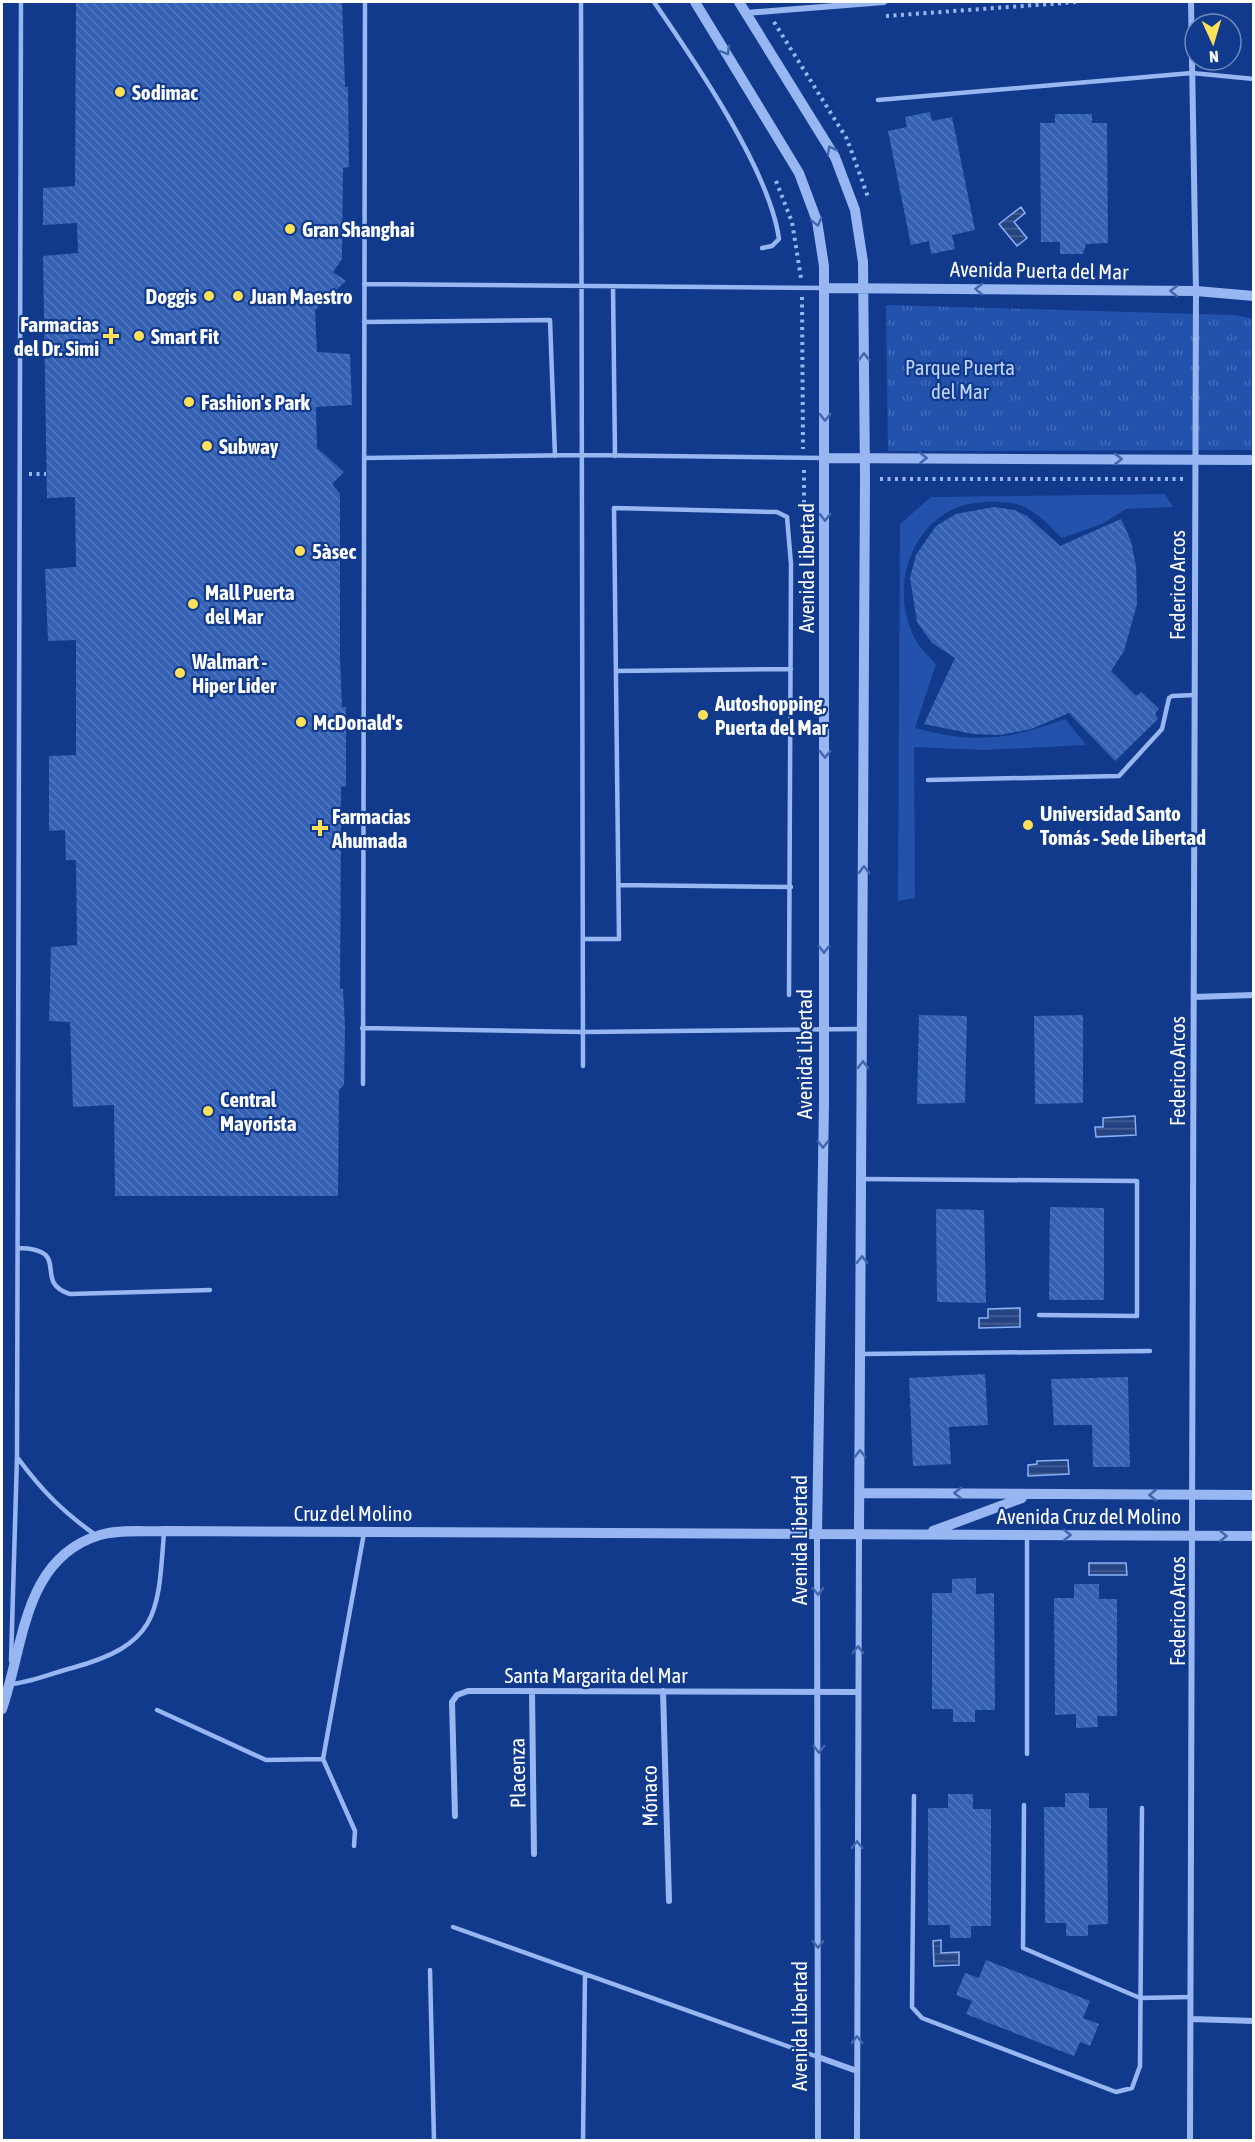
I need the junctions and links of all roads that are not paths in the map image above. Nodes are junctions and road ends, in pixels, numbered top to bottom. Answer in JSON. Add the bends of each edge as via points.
{"nodes":[{"id":1,"x":21,"y":2,"type":"edge"},
{"id":2,"x":365,"y":2,"type":"edge"},
{"id":3,"x":581,"y":2,"type":"edge"},
{"id":4,"x":654,"y":2,"type":"edge"},
{"id":5,"x":695,"y":2,"type":"edge"},
{"id":6,"x":739,"y":2,"type":"edge"},
{"id":7,"x":884,"y":2,"type":"edge"},
{"id":8,"x":1191,"y":2,"type":"edge"},
{"id":9,"x":746,"y":13,"type":"junction"},
{"id":10,"x":1192,"y":73,"type":"junction"},
{"id":11,"x":1254,"y":79,"type":"edge"},
{"id":12,"x":878,"y":100,"type":"dead end"},
{"id":13,"x":762,"y":248,"type":"dead end"},
{"id":14,"x":364,"y":284,"type":"junction"},
{"id":15,"x":582,"y":286,"type":"junction"},
{"id":16,"x":613,"y":286,"type":"junction"},
{"id":17,"x":863,"y":287,"type":"junction"},
{"id":18,"x":824,"y":288,"type":"junction"},
{"id":19,"x":1197,"y":291,"type":"junction"},
{"id":20,"x":1254,"y":296,"type":"edge"},
{"id":21,"x":364,"y":322,"type":"junction"},
{"id":22,"x":582,"y":455,"type":"junction"},
{"id":23,"x":555,"y":456,"type":"junction"},
{"id":24,"x":615,"y":456,"type":"junction"},
{"id":25,"x":364,"y":458,"type":"junction"},
{"id":26,"x":825,"y":458,"type":"junction"},
{"id":27,"x":865,"y":458,"type":"junction"},
{"id":28,"x":1194,"y":459,"type":"junction"},
{"id":29,"x":1254,"y":460,"type":"edge"},
{"id":30,"x":791,"y":669,"type":"junction"},
{"id":31,"x":616,"y":670,"type":"junction"},
{"id":32,"x":1194,"y":695,"type":"junction"},
{"id":33,"x":928,"y":780,"type":"dead end"},
{"id":34,"x":619,"y":885,"type":"junction"},
{"id":35,"x":791,"y":886,"type":"junction"},
{"id":36,"x":584,"y":939,"type":"junction"},
{"id":37,"x":789,"y":995,"type":"dead end"},
{"id":38,"x":1254,"y":995,"type":"edge"},
{"id":39,"x":1194,"y":997,"type":"junction"},
{"id":40,"x":362,"y":1028,"type":"junction"},
{"id":41,"x":824,"y":1029,"type":"junction"},
{"id":42,"x":863,"y":1029,"type":"junction"},
{"id":43,"x":584,"y":1032,"type":"junction"},
{"id":44,"x":583,"y":1065,"type":"dead end"},
{"id":45,"x":363,"y":1084,"type":"dead end"},
{"id":46,"x":863,"y":1179,"type":"junction"},
{"id":47,"x":18,"y":1248,"type":"junction"},
{"id":48,"x":210,"y":1290,"type":"dead end"},
{"id":49,"x":1039,"y":1315,"type":"dead end"},
{"id":50,"x":1150,"y":1351,"type":"dead end"},
{"id":51,"x":861,"y":1354,"type":"junction"},
{"id":52,"x":17,"y":1457,"type":"junction"},
{"id":53,"x":860,"y":1493,"type":"junction"},
{"id":54,"x":1040,"y":1494,"type":"junction"},
{"id":55,"x":1193,"y":1495,"type":"junction"},
{"id":56,"x":1254,"y":1496,"type":"edge"},
{"id":57,"x":164,"y":1531,"type":"junction"},
{"id":58,"x":364,"y":1533,"type":"junction"},
{"id":59,"x":818,"y":1533,"type":"junction"},
{"id":60,"x":859,"y":1534,"type":"junction"},
{"id":61,"x":924,"y":1534,"type":"junction"},
{"id":62,"x":1027,"y":1535,"type":"junction"},
{"id":63,"x":1193,"y":1535,"type":"junction"},
{"id":64,"x":97,"y":1536,"type":"junction"},
{"id":65,"x":1254,"y":1536,"type":"edge"},
{"id":66,"x":10,"y":1685,"type":"junction"},
{"id":67,"x":532,"y":1691,"type":"junction"},
{"id":68,"x":663,"y":1691,"type":"junction"},
{"id":69,"x":819,"y":1691,"type":"junction"},
{"id":70,"x":858,"y":1692,"type":"junction"},
{"id":71,"x":2,"y":1709,"type":"edge"},
{"id":72,"x":157,"y":1710,"type":"dead end"},
{"id":73,"x":1027,"y":1754,"type":"dead end"},
{"id":74,"x":323,"y":1759,"type":"junction"},
{"id":75,"x":914,"y":1796,"type":"dead end"},
{"id":76,"x":1024,"y":1805,"type":"dead end"},
{"id":77,"x":1142,"y":1808,"type":"dead end"},
{"id":78,"x":455,"y":1816,"type":"dead end"},
{"id":79,"x":354,"y":1846,"type":"dead end"},
{"id":80,"x":534,"y":1854,"type":"dead end"},
{"id":81,"x":669,"y":1901,"type":"dead end"},
{"id":82,"x":453,"y":1927,"type":"dead end"},
{"id":83,"x":430,"y":1970,"type":"dead end"},
{"id":84,"x":585,"y":1974,"type":"junction"},
{"id":85,"x":1191,"y":1997,"type":"junction"},
{"id":86,"x":1140,"y":1998,"type":"junction"},
{"id":87,"x":1191,"y":2019,"type":"junction"},
{"id":88,"x":1254,"y":2021,"type":"edge"},
{"id":89,"x":818,"y":2057,"type":"junction"},
{"id":90,"x":857,"y":2071,"type":"junction"},
{"id":91,"x":434,"y":2140,"type":"edge"},
{"id":92,"x":583,"y":2140,"type":"edge"},
{"id":93,"x":818,"y":2140,"type":"edge"},
{"id":94,"x":857,"y":2140,"type":"edge"},
{"id":95,"x":1190,"y":2140,"type":"edge"}],
"edges":[{"from":1,"to":47,"type":"lane"},
{"from":2,"to":14,"type":"lane"},
{"from":3,"to":15,"type":"lane"},
{"from":4,"to":13,"type":"lane","via":[[740,139],[762,186],[779,239]]},
{"from":5,"to":18,"type":"street","name":"Avenida Libertad","one_way":true,"via":[[799,173],[817,221]]},
{"from":6,"to":9,"type":"street"},
{"from":7,"to":9,"type":"street"},
{"from":8,"to":10,"type":"street","name":"Federico Arcos"},
{"from":17,"to":9,"type":"street","one_way":true,"via":[[860,236],[846,183],[820,132]]},
{"from":10,"to":11,"type":"lane"},
{"from":10,"to":12,"type":"lane"},
{"from":10,"to":19,"type":"street","name":"Federico Arcos"},
{"from":14,"to":15,"type":"lane"},
{"from":14,"to":21,"type":"lane"},
{"from":15,"to":16,"type":"lane"},
{"from":15,"to":22,"type":"lane"},
{"from":16,"to":18,"type":"lane"},
{"from":16,"to":24,"type":"lane"},
{"from":17,"to":18,"type":"street","name":"Avenida Puerta del Mar"},
{"from":19,"to":17,"type":"street","name":"Avenida Puerta del Mar","one_way":true},
{"from":27,"to":17,"type":"street","one_way":true},
{"from":18,"to":26,"type":"street","name":"Avenida Libertad","one_way":true},
{"from":19,"to":20,"type":"street","name":"Avenida Puerta del Mar"},
{"from":19,"to":28,"type":"street","name":"Federico Arcos"},
{"from":21,"to":23,"type":"lane","via":[[550,320]]},
{"from":21,"to":25,"type":"lane"},
{"from":22,"to":23,"type":"lane"},
{"from":22,"to":24,"type":"lane"},
{"from":22,"to":36,"type":"lane"},
{"from":23,"to":25,"type":"lane"},
{"from":24,"to":26,"type":"lane"},
{"from":25,"to":40,"type":"lane"},
{"from":26,"to":27,"type":"street"},
{"from":26,"to":41,"type":"street","name":"Avenida Libertad","one_way":true},
{"from":27,"to":28,"type":"street","one_way":true},
{"from":42,"to":27,"type":"street","one_way":true},
{"from":28,"to":29,"type":"street"},
{"from":28,"to":32,"type":"street","name":"Federico Arcos"},
{"from":30,"to":31,"type":"lane"},
{"from":30,"to":31,"type":"lane","via":[[787,517],[777,512],[614,508]]},
{"from":30,"to":35,"type":"lane"},
{"from":31,"to":34,"type":"lane"},
{"from":32,"to":33,"type":"lane","via":[[1169,698],[1162,729],[1119,776]]},
{"from":32,"to":39,"type":"street","name":"Federico Arcos"},
{"from":34,"to":35,"type":"lane"},
{"from":34,"to":36,"type":"lane","via":[[619,939]]},
{"from":35,"to":37,"type":"lane"},
{"from":36,"to":43,"type":"lane"},
{"from":38,"to":39,"type":"street"},
{"from":39,"to":55,"type":"street","name":"Federico Arcos"},
{"from":40,"to":43,"type":"lane"},
{"from":40,"to":45,"type":"lane"},
{"from":41,"to":42,"type":"lane"},
{"from":41,"to":43,"type":"lane"},
{"from":41,"to":59,"type":"street","name":"Avenida Libertad","one_way":true},
{"from":46,"to":42,"type":"street","one_way":true},
{"from":43,"to":44,"type":"lane"},
{"from":46,"to":49,"type":"lane","via":[[1137,1181],[1137,1316]]},
{"from":51,"to":46,"type":"street","one_way":true},
{"from":47,"to":48,"type":"lane","via":[[45,1252],[52,1280],[59,1291],[70,1294]]},
{"from":47,"to":52,"type":"lane"},
{"from":50,"to":51,"type":"lane"},
{"from":53,"to":51,"type":"street","one_way":true},
{"from":52,"to":64,"type":"lane","via":[[65,1514]]},
{"from":52,"to":66,"type":"lane"},
{"from":54,"to":53,"type":"street","name":"Avenida Cruz del Molino","one_way":true},
{"from":53,"to":60,"type":"street"},
{"from":55,"to":54,"type":"street","name":"Avenida Cruz del Molino","one_way":true},
{"from":54,"to":61,"type":"street","name":"Avenida Cruz del Molino","via":[[1004,1503]]},
{"from":55,"to":56,"type":"street","name":"Avenida Cruz del Molino"},
{"from":55,"to":63,"type":"street","name":"Federico Arcos"},
{"from":57,"to":58,"type":"street","name":"Cruz del Molino"},
{"from":57,"to":64,"type":"street","name":"Cruz del Molino"},
{"from":57,"to":66,"type":"lane","via":[[159,1598],[151,1619],[126,1648],[104,1659]]},
{"from":58,"to":59,"type":"street","name":"Cruz del Molino"},
{"from":58,"to":74,"type":"lane"},
{"from":59,"to":60,"type":"street","name":"Avenida Cruz del Molino"},
{"from":59,"to":69,"type":"street","name":"Avenida Libertad","one_way":true},
{"from":60,"to":61,"type":"street","name":"Avenida Cruz del Molino"},
{"from":70,"to":60,"type":"street","one_way":true},
{"from":61,"to":62,"type":"street","name":"Avenida Cruz del Molino"},
{"from":62,"to":63,"type":"street","name":"Avenida Cruz del Molino","one_way":true},
{"from":62,"to":73,"type":"lane"},
{"from":63,"to":65,"type":"street","name":"Avenida Cruz del Molino","one_way":true},
{"from":63,"to":85,"type":"street","name":"Federico Arcos"},
{"from":64,"to":66,"type":"street","name":"Cruz del Molino","via":[[67,1552],[36,1588],[24,1619]]},
{"from":66,"to":71,"type":"street","name":"Cruz del Molino"},
{"from":67,"to":68,"type":"street","name":"Santa Margarita del Mar"},
{"from":67,"to":78,"type":"street","name":"Santa Margarita del Mar","via":[[468,1691],[452,1701]]},
{"from":67,"to":80,"type":"street","name":"Placenza"},
{"from":68,"to":69,"type":"street","name":"Santa Margarita del Mar"},
{"from":68,"to":81,"type":"street","name":"Mónaco"},
{"from":69,"to":70,"type":"street","name":"Santa Margarita del Mar"},
{"from":69,"to":89,"type":"street","name":"Avenida Libertad","one_way":true},
{"from":90,"to":70,"type":"street","one_way":true},
{"from":72,"to":74,"type":"lane","via":[[266,1760]]},
{"from":74,"to":79,"type":"lane","via":[[356,1831]]},
{"from":75,"to":86,"type":"lane","via":[[912,2007],[922,2018],[1116,2092],[1132,2088],[1140,2066]]},
{"from":76,"to":86,"type":"lane","via":[[1023,1948]]},
{"from":77,"to":86,"type":"lane"},
{"from":82,"to":84,"type":"lane"},
{"from":83,"to":91,"type":"lane"},
{"from":84,"to":89,"type":"lane"},
{"from":84,"to":92,"type":"lane"},
{"from":85,"to":86,"type":"lane"},
{"from":85,"to":87,"type":"street","name":"Federico Arcos"},
{"from":87,"to":88,"type":"street"},
{"from":87,"to":95,"type":"street","name":"Federico Arcos"},
{"from":89,"to":90,"type":"street"},
{"from":89,"to":93,"type":"street","name":"Avenida Libertad"},
{"from":90,"to":94,"type":"street"}]}
